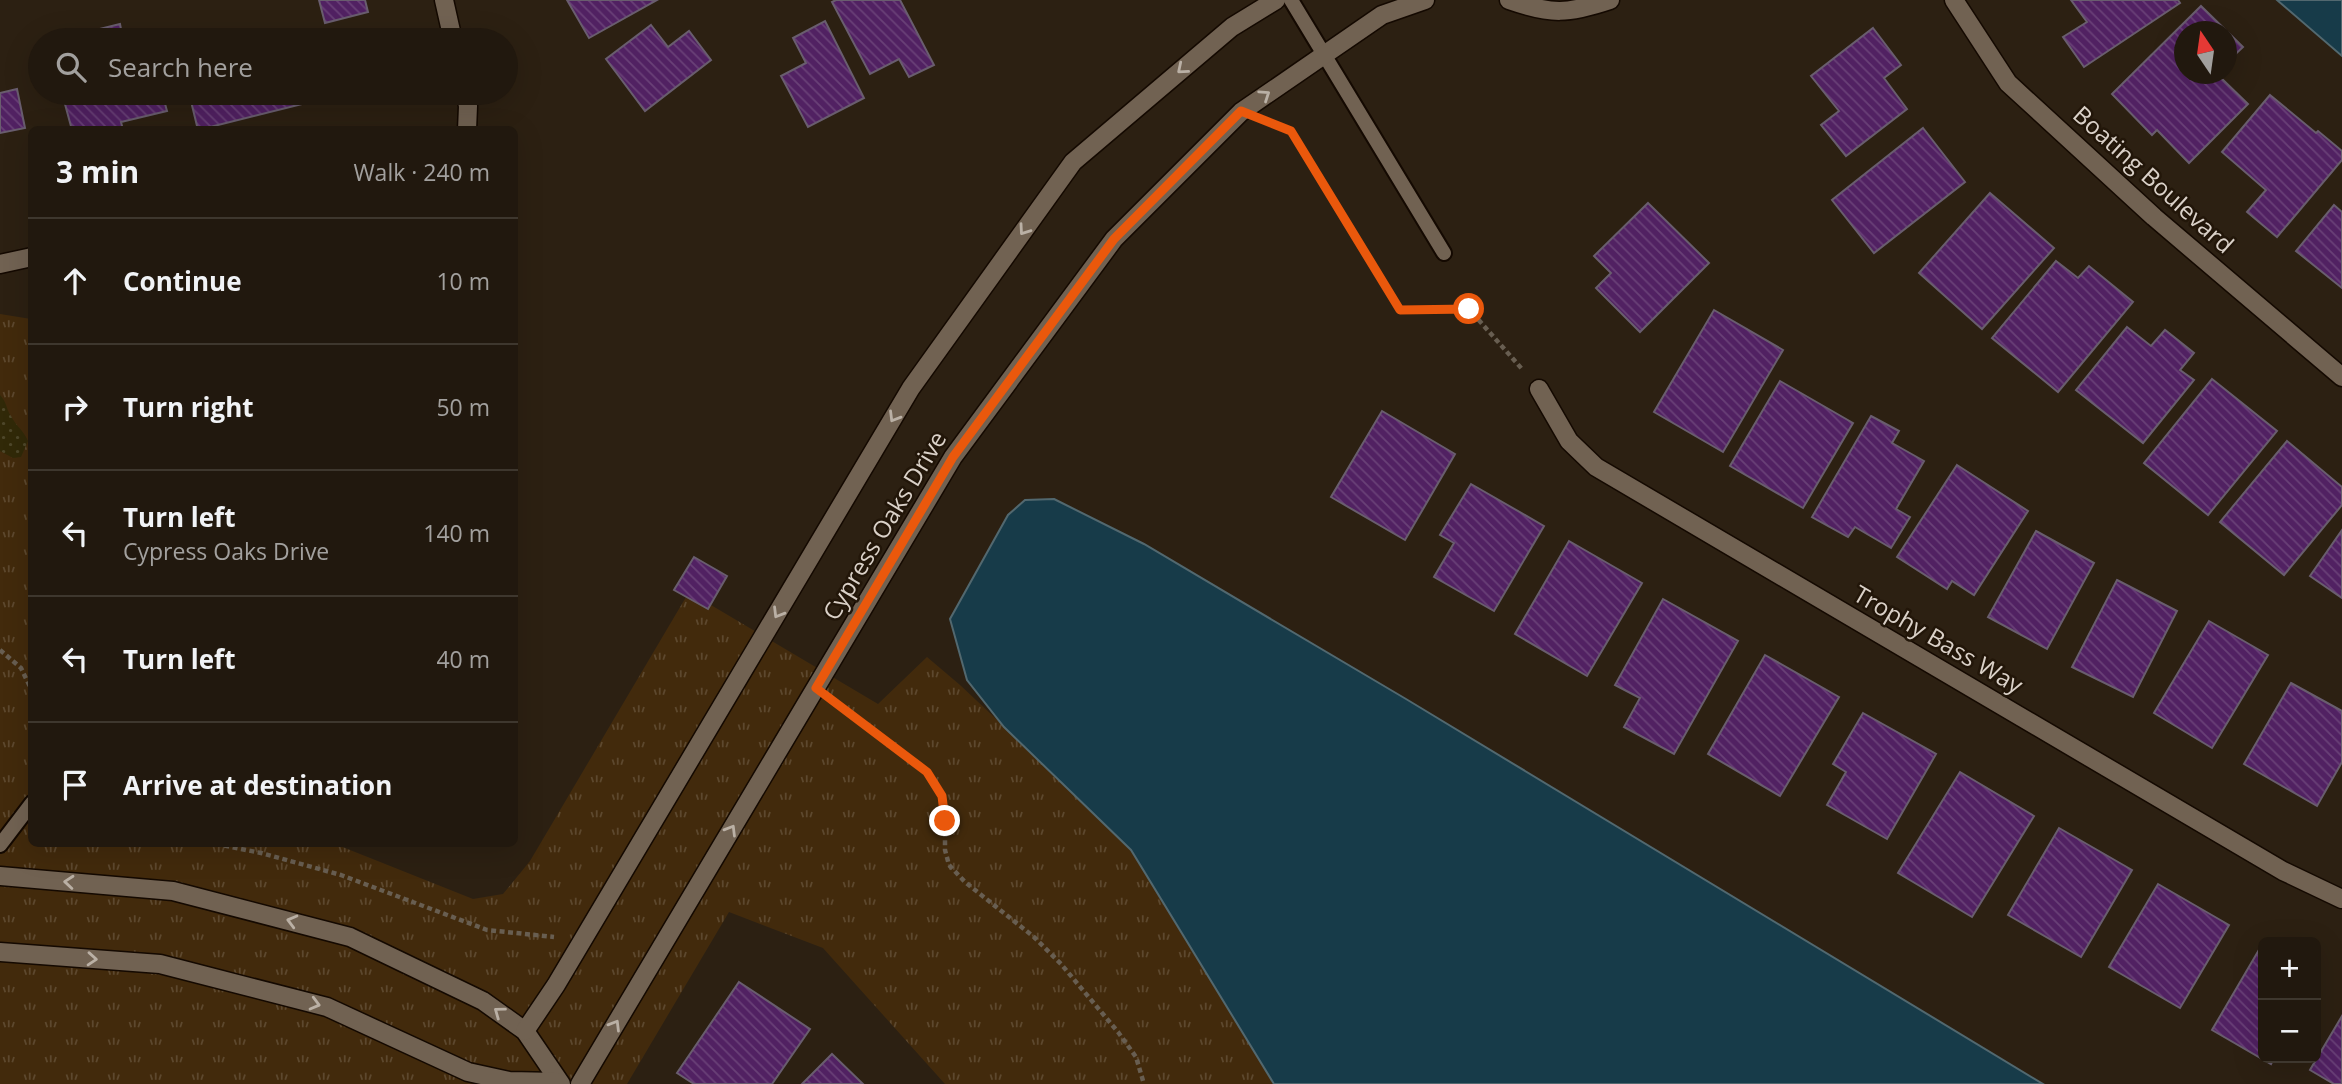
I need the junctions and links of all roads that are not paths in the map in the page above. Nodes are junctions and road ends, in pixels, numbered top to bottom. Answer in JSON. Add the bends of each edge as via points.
{"nodes":[{"id":1,"x":444,"y":0,"type":"edge"},
{"id":2,"x":1276,"y":0,"type":"edge"},
{"id":3,"x":1291,"y":0,"type":"edge"},
{"id":4,"x":1425,"y":0,"type":"edge"},
{"id":5,"x":1509,"y":0,"type":"edge"},
{"id":6,"x":1610,"y":0,"type":"edge"},
{"id":7,"x":1954,"y":0,"type":"edge"},
{"id":8,"x":450,"y":28,"type":"edge"},
{"id":9,"x":1324,"y":55,"type":"junction"},
{"id":10,"x":468,"y":105,"type":"edge"},
{"id":11,"x":467,"y":126,"type":"edge"},
{"id":12,"x":1444,"y":253,"type":"dead end"},
{"id":13,"x":28,"y":258,"type":"edge"},
{"id":14,"x":0,"y":264,"type":"edge"},
{"id":15,"x":2342,"y":377,"type":"edge"},
{"id":16,"x":1539,"y":389,"type":"road end"},
{"id":17,"x":28,"y":808,"type":"edge"},
{"id":18,"x":0,"y":845,"type":"edge"},
{"id":19,"x":0,"y":876,"type":"edge"},
{"id":20,"x":2342,"y":900,"type":"edge"},
{"id":21,"x":0,"y":952,"type":"edge"},
{"id":22,"x":525,"y":1031,"type":"junction"},
{"id":23,"x":559,"y":1083,"type":"edge"},
{"id":24,"x":580,"y":1084,"type":"edge"}],
"edges":[{"from":1,"to":8,"type":"street"},
{"from":2,"to":22,"type":"street","name":"Cypress Oaks Drive","one_way":true,"via":[[1232,27],[1073,162],[911,388]]},
{"from":3,"to":9,"type":"lane"},
{"from":4,"to":9,"type":"street","name":"Cypress Oaks Drive","via":[[1382,15]]},
{"from":5,"to":6,"type":"street","via":[[1543,11],[1577,10]]},
{"from":7,"to":15,"type":"street","name":"Boating Boulevard","via":[[2008,83]]},
{"from":9,"to":12,"type":"lane"},
{"from":24,"to":9,"type":"street","name":"Cypress Oaks Drive","one_way":true,"via":[[953,457],[1114,239],[1241,111]]},
{"from":10,"to":11,"type":"street"},
{"from":13,"to":14,"type":"street"},
{"from":16,"to":20,"type":"street","name":"Trophy Bass Way","via":[[1569,441],[1596,467],[2283,871]]},
{"from":17,"to":18,"type":"lane"},
{"from":22,"to":19,"type":"street","one_way":true,"via":[[483,1001],[350,937],[173,891]]},
{"from":21,"to":23,"type":"street","one_way":true,"via":[[160,964],[327,1007],[468,1072],[509,1081]]},
{"from":22,"to":23,"type":"street"}]}
